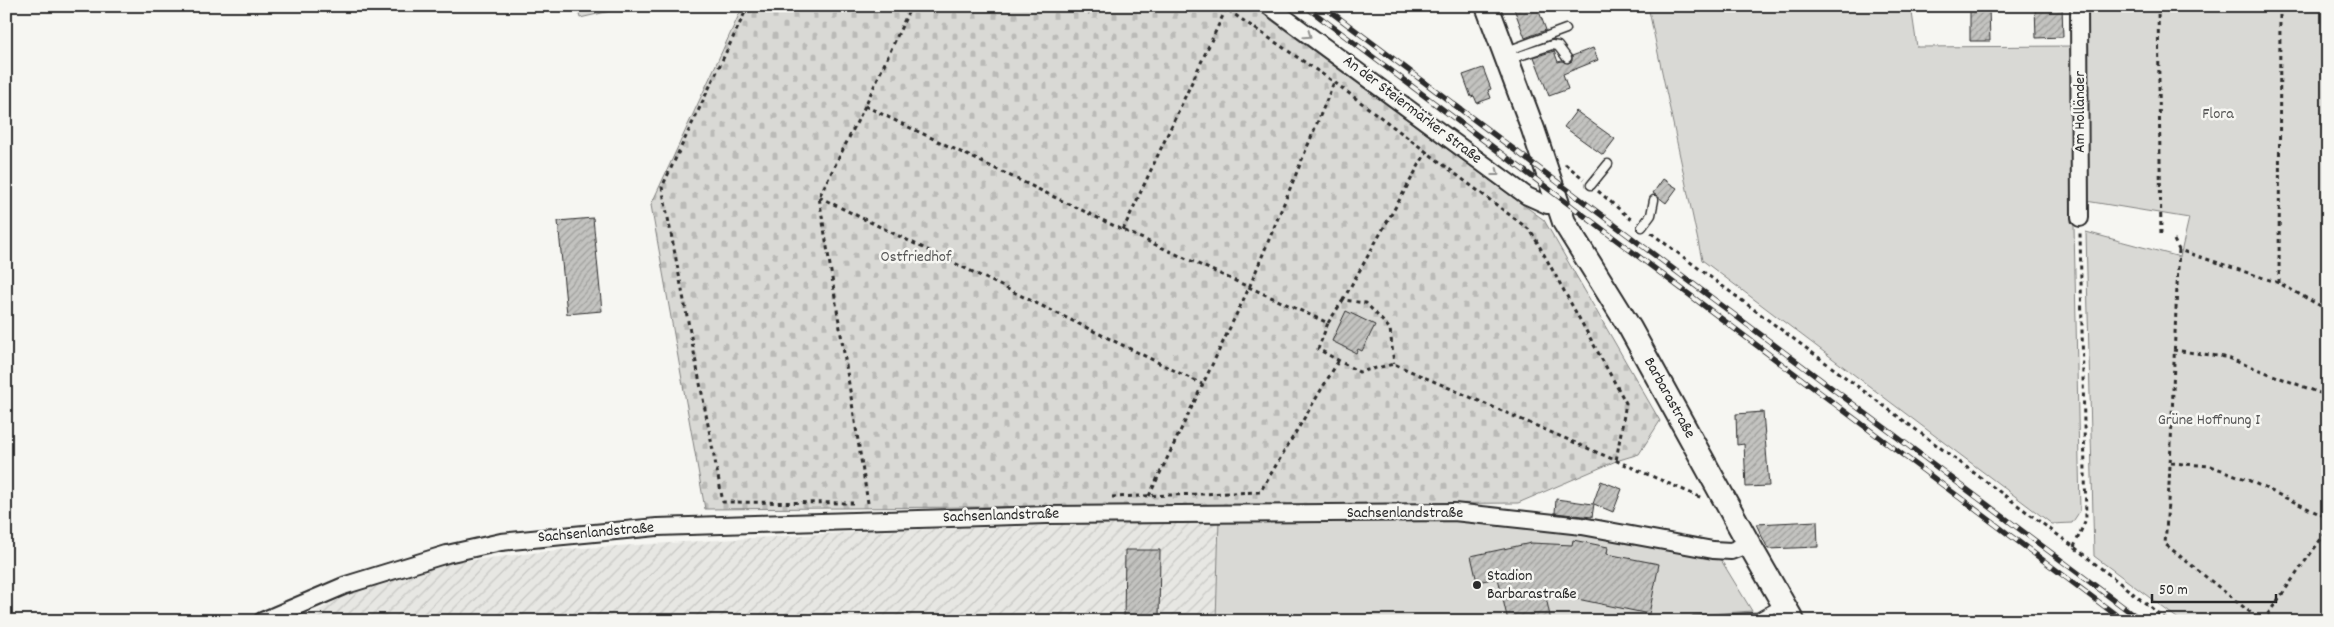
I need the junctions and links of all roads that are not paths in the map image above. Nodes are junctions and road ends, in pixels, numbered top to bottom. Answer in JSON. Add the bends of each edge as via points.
{"nodes":[{"id":1,"x":1269,"y":6,"type":"edge"},
{"id":2,"x":1487,"y":6,"type":"edge"},
{"id":3,"x":2079,"y":6,"type":"edge"},
{"id":4,"x":1566,"y":29,"type":"dead end"},
{"id":5,"x":1507,"y":56,"type":"junction"},
{"id":6,"x":1567,"y":58,"type":"dead end"},
{"id":7,"x":1608,"y":164,"type":"dead end"},
{"id":8,"x":1592,"y":185,"type":"road end"},
{"id":9,"x":1654,"y":200,"type":"dead end"},
{"id":10,"x":1558,"y":206,"type":"junction"},
{"id":11,"x":2080,"y":218,"type":"road end"},
{"id":12,"x":1642,"y":227,"type":"road end"},
{"id":13,"x":1748,"y":544,"type":"junction"},
{"id":14,"x":1788,"y":612,"type":"edge"},
{"id":15,"x":262,"y":621,"type":"edge"},
{"id":16,"x":1694,"y":621,"type":"edge"}],
"edges":[{"from":1,"to":10,"type":"street","name":"An der Steiermärker Straße","one_way":true,"via":[[1527,196],[1546,205]]},
{"from":2,"to":5,"type":"street","name":"Barbarastraße"},
{"from":3,"to":11,"type":"street","name":"Am Holländer"},
{"from":4,"to":5,"type":"lane"},
{"from":5,"to":6,"type":"lane","via":[[1552,45],[1558,46]]},
{"from":5,"to":10,"type":"street","name":"Barbarastraße"},
{"from":7,"to":8,"type":"lane"},
{"from":9,"to":12,"type":"lane","via":[[1651,215]]},
{"from":10,"to":13,"type":"street","name":"Barbarastraße","via":[[1630,328]]},
{"from":13,"to":14,"type":"street","name":"Barbarastraße"},
{"from":13,"to":15,"type":"street","name":"Sachsenlandstraße","via":[[1731,551],[1713,550],[1582,526],[1454,512],[1047,514],[657,527],[501,542],[447,554],[346,585]]},
{"from":14,"to":16,"type":"lane"}]}
